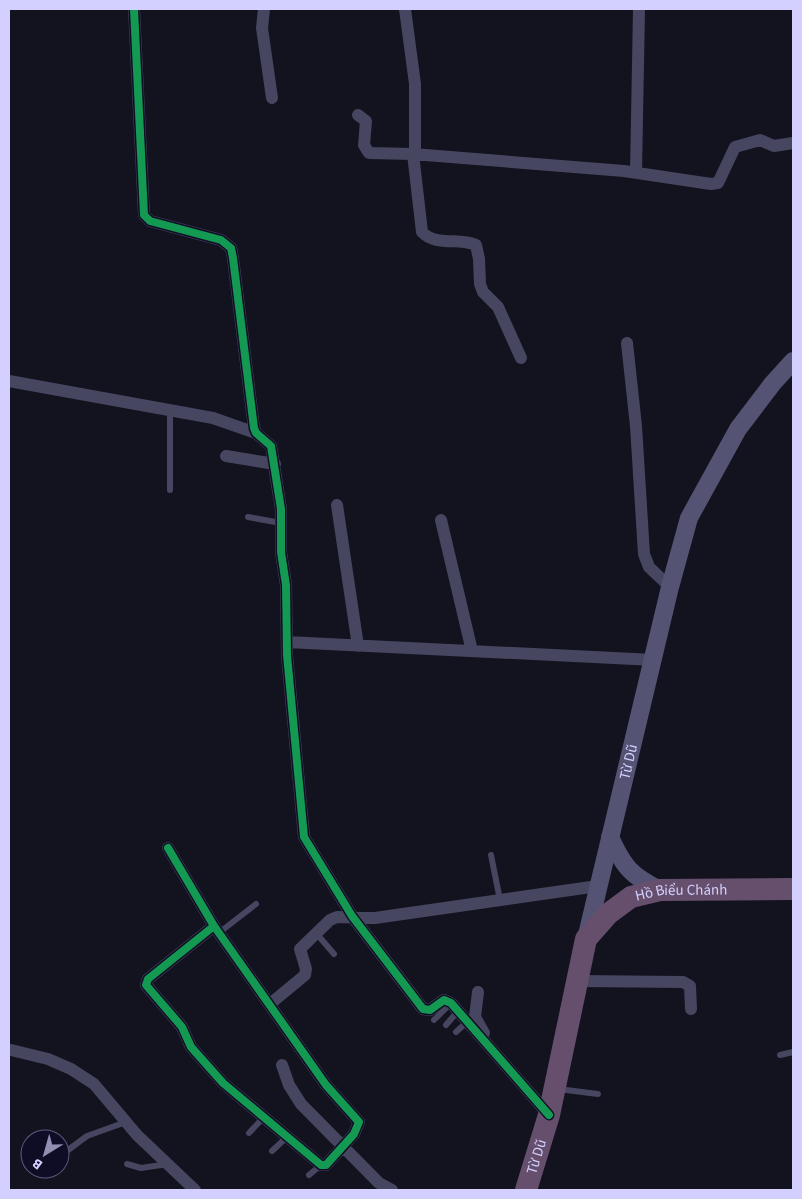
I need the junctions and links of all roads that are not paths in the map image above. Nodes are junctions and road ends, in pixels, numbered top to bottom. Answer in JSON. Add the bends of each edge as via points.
{"nodes":[{"id":1,"x":134,"y":9,"type":"edge"},
{"id":2,"x":264,"y":9,"type":"edge"},
{"id":3,"x":405,"y":9,"type":"edge"},
{"id":4,"x":639,"y":9,"type":"edge"},
{"id":5,"x":272,"y":98,"type":"dead end"},
{"id":6,"x":358,"y":115,"type":"dead end"},
{"id":7,"x":793,"y":143,"type":"edge"},
{"id":8,"x":413,"y":154,"type":"junction"},
{"id":9,"x":636,"y":172,"type":"junction"},
{"id":10,"x":627,"y":343,"type":"dead end"},
{"id":11,"x":522,"y":358,"type":"dead end"},
{"id":12,"x":793,"y":361,"type":"edge"},
{"id":13,"x":9,"y":381,"type":"edge"},
{"id":14,"x":170,"y":410,"type":"junction"},
{"id":15,"x":254,"y":427,"type":"junction"},
{"id":16,"x":226,"y":456,"type":"dead end"},
{"id":17,"x":275,"y":464,"type":"junction"},
{"id":18,"x":170,"y":490,"type":"dead end"},
{"id":19,"x":337,"y":505,"type":"dead end"},
{"id":20,"x":248,"y":518,"type":"dead end"},
{"id":21,"x":441,"y":520,"type":"dead end"},
{"id":22,"x":281,"y":523,"type":"junction"},
{"id":23,"x":670,"y":587,"type":"junction"},
{"id":24,"x":287,"y":642,"type":"junction"},
{"id":25,"x":358,"y":646,"type":"junction"},
{"id":26,"x":472,"y":651,"type":"junction"},
{"id":27,"x":654,"y":660,"type":"junction"},
{"id":28,"x":610,"y":837,"type":"junction"},
{"id":29,"x":168,"y":848,"type":"dead end"},
{"id":30,"x":490,"y":854,"type":"dead end"},
{"id":31,"x":598,"y":886,"type":"junction"},
{"id":32,"x":793,"y":889,"type":"edge"},
{"id":33,"x":660,"y":890,"type":"junction"},
{"id":34,"x":500,"y":900,"type":"junction"},
{"id":35,"x":256,"y":904,"type":"dead end"},
{"id":36,"x":352,"y":916,"type":"junction"},
{"id":37,"x":217,"y":929,"type":"junction"},
{"id":38,"x":316,"y":933,"type":"junction"},
{"id":39,"x":586,"y":940,"type":"junction"},
{"id":40,"x":334,"y":954,"type":"dead end"},
{"id":41,"x":577,"y":981,"type":"junction"},
{"id":42,"x":478,"y":992,"type":"dead end"},
{"id":43,"x":270,"y":1004,"type":"junction"},
{"id":44,"x":455,"y":1007,"type":"junction"},
{"id":45,"x":691,"y":1009,"type":"dead end"},
{"id":46,"x":434,"y":1020,"type":"dead end"},
{"id":47,"x":468,"y":1022,"type":"junction"},
{"id":48,"x":446,"y":1025,"type":"dead end"},
{"id":49,"x":456,"y":1032,"type":"dead end"},
{"id":50,"x":11,"y":1050,"type":"dead end"},
{"id":51,"x":494,"y":1052,"type":"junction"},
{"id":52,"x":793,"y":1052,"type":"edge"},
{"id":53,"x":780,"y":1055,"type":"dead end"},
{"id":54,"x":282,"y":1065,"type":"dead end"},
{"id":55,"x":555,"y":1089,"type":"junction"},
{"id":56,"x":598,"y":1094,"type":"dead end"},
{"id":57,"x":549,"y":1116,"type":"junction"},
{"id":58,"x":264,"y":1117,"type":"junction"},
{"id":59,"x":126,"y":1122,"type":"junction"},
{"id":60,"x":249,"y":1133,"type":"dead end"},
{"id":61,"x":287,"y":1137,"type":"junction"},
{"id":62,"x":342,"y":1148,"type":"junction"},
{"id":63,"x":70,"y":1149,"type":"edge"},
{"id":64,"x":272,"y":1151,"type":"dead end"},
{"id":65,"x":127,"y":1164,"type":"dead end"},
{"id":66,"x":168,"y":1164,"type":"junction"},
{"id":67,"x":321,"y":1165,"type":"junction"},
{"id":68,"x":308,"y":1175,"type":"dead end"},
{"id":69,"x":194,"y":1190,"type":"edge"},
{"id":70,"x":389,"y":1190,"type":"edge"},
{"id":71,"x":526,"y":1190,"type":"edge"}],
"edges":[{"from":1,"to":15,"type":"street","via":[[144,215],[150,221],[221,240],[230,248]]},
{"from":2,"to":5,"type":"street","via":[[262,28]]},
{"from":3,"to":8,"type":"street","via":[[416,84],[417,146]]},
{"from":4,"to":9,"type":"street"},
{"from":6,"to":8,"type":"street","via":[[366,121],[364,145],[369,153]]},
{"from":7,"to":9,"type":"street","via":[[774,146],[760,140],[735,147],[718,183]]},
{"from":8,"to":9,"type":"street"},
{"from":8,"to":11,"type":"street","via":[[422,232],[440,241],[464,241],[476,245],[480,259],[480,284],[498,307]]},
{"from":10,"to":23,"type":"street","via":[[644,554],[652,570]]},
{"from":12,"to":23,"type":"main road","name":"Từ Dũ","via":[[738,429],[709,480],[689,518]]},
{"from":13,"to":14,"type":"street"},
{"from":14,"to":15,"type":"street"},
{"from":14,"to":18,"type":"lane"},
{"from":15,"to":17,"type":"street","via":[[271,446]]},
{"from":16,"to":17,"type":"street"},
{"from":17,"to":22,"type":"street"},
{"from":19,"to":25,"type":"street"},
{"from":20,"to":22,"type":"lane"},
{"from":21,"to":26,"type":"street"},
{"from":22,"to":24,"type":"street"},
{"from":23,"to":27,"type":"main road","name":"Từ Dũ"},
{"from":24,"to":25,"type":"street"},
{"from":24,"to":36,"type":"street","via":[[304,838]]},
{"from":25,"to":26,"type":"street"},
{"from":26,"to":27,"type":"street"},
{"from":27,"to":28,"type":"main road","name":"Từ Dũ"},
{"from":28,"to":31,"type":"main road","name":"Từ Dũ"},
{"from":28,"to":33,"type":"main road","via":[[626,868],[639,880]]},
{"from":29,"to":37,"type":"street"},
{"from":30,"to":34,"type":"lane"},
{"from":31,"to":34,"type":"street"},
{"from":31,"to":39,"type":"main road","name":"Từ Dũ"},
{"from":32,"to":33,"type":"highway","name":"Hồ Biểu Chánh"},
{"from":33,"to":39,"type":"highway","name":"Hồ Biểu Chánh","via":[[631,897],[618,905]]},
{"from":34,"to":36,"type":"street","via":[[375,918]]},
{"from":35,"to":37,"type":"lane"},
{"from":36,"to":38,"type":"street","via":[[337,917]]},
{"from":36,"to":44,"type":"street","via":[[423,1009],[430,1010],[444,1000]]},
{"from":37,"to":43,"type":"street"},
{"from":37,"to":58,"type":"street","via":[[148,980],[146,985],[182,1027],[187,1042],[216,1076]]},
{"from":38,"to":40,"type":"lane"},
{"from":38,"to":43,"type":"street","via":[[300,949],[305,976]]},
{"from":39,"to":41,"type":"highway","name":"Từ Dũ"},
{"from":41,"to":45,"type":"street","via":[[683,982],[690,986]]},
{"from":41,"to":55,"type":"highway","name":"Từ Dũ"},
{"from":42,"to":51,"type":"street","via":[[475,1017],[483,1032],[496,1044]]},
{"from":43,"to":62,"type":"street","via":[[326,1085],[359,1122],[358,1129]]},
{"from":44,"to":46,"type":"lane"},
{"from":44,"to":47,"type":"street"},
{"from":44,"to":48,"type":"lane"},
{"from":47,"to":49,"type":"lane"},
{"from":47,"to":51,"type":"street"},
{"from":50,"to":59,"type":"street","via":[[48,1059],[71,1069],[102,1091]]},
{"from":51,"to":57,"type":"street"},
{"from":52,"to":53,"type":"lane"},
{"from":54,"to":62,"type":"street","via":[[295,1096]]},
{"from":55,"to":56,"type":"lane"},
{"from":55,"to":57,"type":"highway","name":"Từ Dũ"},
{"from":57,"to":71,"type":"highway","name":"Từ Dũ"},
{"from":58,"to":60,"type":"lane"},
{"from":58,"to":61,"type":"street"},
{"from":59,"to":63,"type":"lane","via":[[87,1136]]},
{"from":59,"to":66,"type":"street"},
{"from":61,"to":64,"type":"lane"},
{"from":61,"to":67,"type":"street"},
{"from":62,"to":67,"type":"street"},
{"from":62,"to":70,"type":"street"},
{"from":65,"to":66,"type":"lane","via":[[141,1168]]},
{"from":66,"to":69,"type":"street"},
{"from":67,"to":68,"type":"lane"}]}
